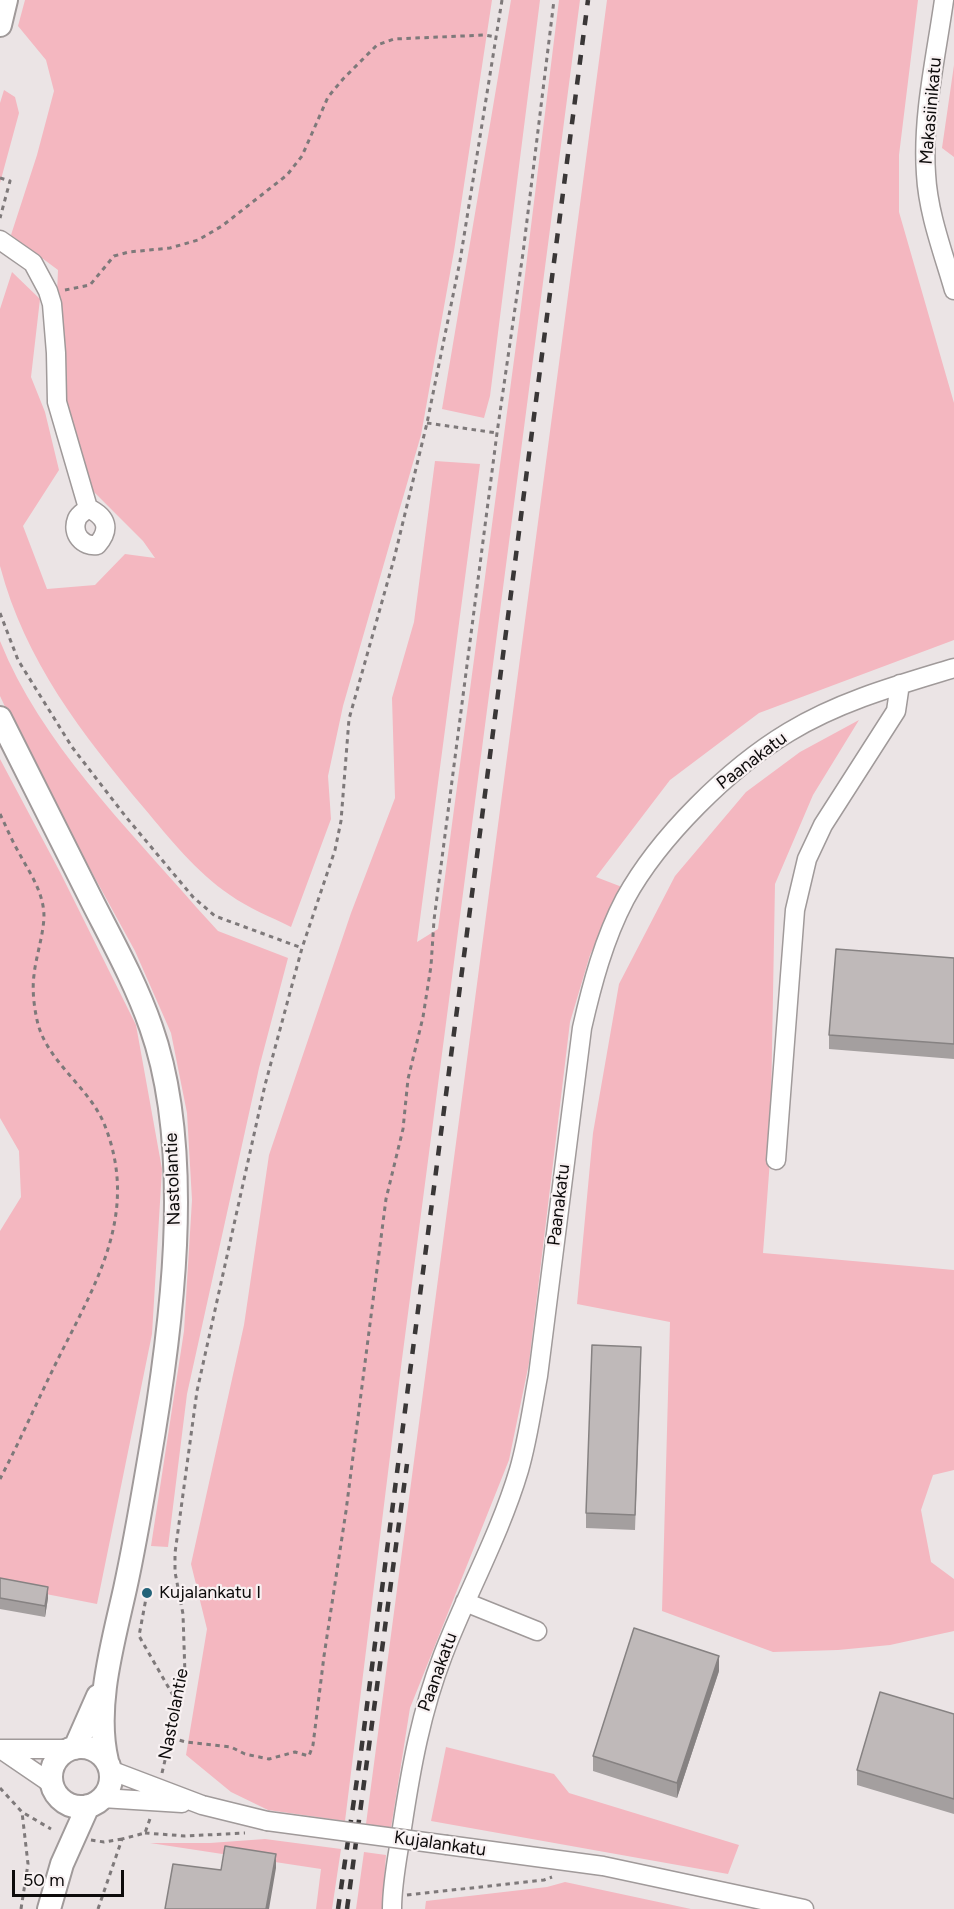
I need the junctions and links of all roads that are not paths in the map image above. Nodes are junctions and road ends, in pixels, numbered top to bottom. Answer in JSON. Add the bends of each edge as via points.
{"nodes":[{"id":1,"x":6,"y":0,"type":"edge"},
{"id":2,"x":944,"y":0,"type":"edge"},
{"id":3,"x":0,"y":25,"type":"edge"},
{"id":4,"x":0,"y":240,"type":"edge"},
{"id":5,"x":954,"y":290,"type":"edge"},
{"id":6,"x":88,"y":508,"type":"dead end"},
{"id":7,"x":954,"y":668,"type":"edge"},
{"id":8,"x":900,"y":684,"type":"junction"},
{"id":9,"x":0,"y":718,"type":"edge"},
{"id":10,"x":776,"y":1160,"type":"dead end"},
{"id":11,"x":465,"y":1602,"type":"junction"},
{"id":12,"x":537,"y":1631,"type":"dead end"},
{"id":13,"x":107,"y":1672,"type":"junction"},
{"id":14,"x":73,"y":1748,"type":"junction"},
{"id":15,"x":1,"y":1750,"type":"edge"},
{"id":16,"x":108,"y":1766,"type":"junction"},
{"id":17,"x":57,"y":1792,"type":"junction"},
{"id":18,"x":95,"y":1802,"type":"junction"},
{"id":19,"x":202,"y":1805,"type":"junction"},
{"id":20,"x":62,"y":1864,"type":"junction"},
{"id":21,"x":678,"y":1882,"type":"junction"},
{"id":22,"x":49,"y":1909,"type":"edge"},
{"id":23,"x":392,"y":1909,"type":"edge"},
{"id":24,"x":765,"y":1909,"type":"edge"},
{"id":25,"x":804,"y":1909,"type":"edge"}],
"edges":[{"from":1,"to":3,"type":"main road"},
{"from":2,"to":5,"type":"street","name":"Makasiinikatu","via":[[925,143],[926,176],[930,207]]},
{"from":4,"to":6,"type":"street","via":[[33,263],[48,291],[57,402]]},
{"from":7,"to":8,"type":"street","name":"Paanakatu"},
{"from":8,"to":10,"type":"street","via":[[896,711],[823,825],[807,859],[795,910]]},
{"from":8,"to":11,"type":"street","name":"Paanakatu","via":[[790,731],[718,784],[650,861],[626,899],[592,981],[582,1028],[528,1431],[503,1515]]},
{"from":9,"to":13,"type":"main road","name":"Nastolantie","via":[[147,1016],[164,1073],[172,1126],[175,1232],[169,1311],[141,1509]]},
{"from":11,"to":12,"type":"street"},
{"from":11,"to":23,"type":"street","name":"Paanakatu","via":[[422,1714]]},
{"from":13,"to":14,"type":"main road","name":"Nastolantie"},
{"from":13,"to":16,"type":"main road","name":"Nastolantie","via":[[103,1734]]},
{"from":14,"to":15,"type":"street"},
{"from":14,"to":16,"type":"main road","via":[[90,1748]]},
{"from":14,"to":17,"type":"main road","via":[[63,1753],[53,1767]]},
{"from":15,"to":17,"type":"street"},
{"from":16,"to":18,"type":"main road","via":[[110,1785]]},
{"from":16,"to":19,"type":"street","name":"Kujalankatu"},
{"from":17,"to":18,"type":"main road","via":[[77,1807]]},
{"from":17,"to":20,"type":"main road"},
{"from":18,"to":19,"type":"street","name":"Kujalankatu"},
{"from":18,"to":20,"type":"main road"},
{"from":19,"to":21,"type":"street","name":"Kujalankatu","bridge":true,"via":[[260,1827],[447,1845],[603,1866]]},
{"from":20,"to":22,"type":"main road"},
{"from":21,"to":24,"type":"street","name":"Kujalankatu"},
{"from":21,"to":25,"type":"street","name":"Kujalankatu"}]}
